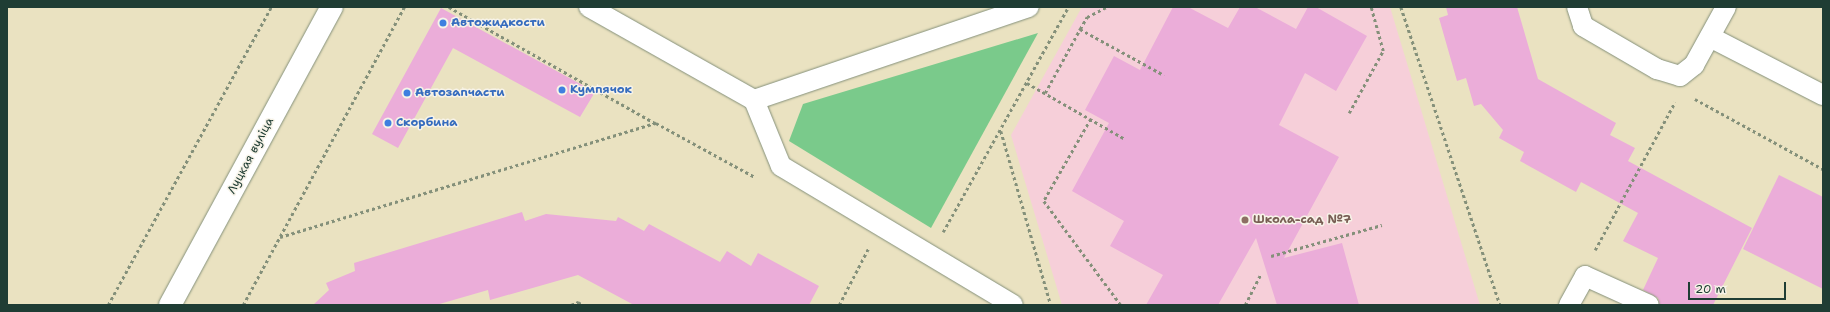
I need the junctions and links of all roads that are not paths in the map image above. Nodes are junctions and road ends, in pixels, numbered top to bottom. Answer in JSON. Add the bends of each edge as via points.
{"nodes":[{"id":1,"x":332,"y":7,"type":"edge"},
{"id":2,"x":589,"y":7,"type":"edge"},
{"id":3,"x":1029,"y":7,"type":"edge"},
{"id":4,"x":1577,"y":7,"type":"edge"},
{"id":5,"x":1726,"y":7,"type":"edge"},
{"id":6,"x":1710,"y":37,"type":"junction"},
{"id":7,"x":1823,"y":95,"type":"edge"},
{"id":8,"x":754,"y":100,"type":"junction"},
{"id":9,"x":170,"y":305,"type":"edge"},
{"id":10,"x":1013,"y":305,"type":"edge"},
{"id":11,"x":1569,"y":305,"type":"edge"},
{"id":12,"x":1649,"y":305,"type":"edge"}],
"edges":[{"from":1,"to":9,"type":"main road","name":"Луцкая вуліца"},
{"from":2,"to":8,"type":"lane"},
{"from":3,"to":8,"type":"lane"},
{"from":4,"to":6,"type":"lane","via":[[1583,26],[1657,69],[1680,76],[1694,65]]},
{"from":5,"to":6,"type":"lane"},
{"from":6,"to":7,"type":"lane"},
{"from":8,"to":10,"type":"lane","via":[[781,166]]},
{"from":11,"to":12,"type":"lane","via":[[1585,276]]}]}
